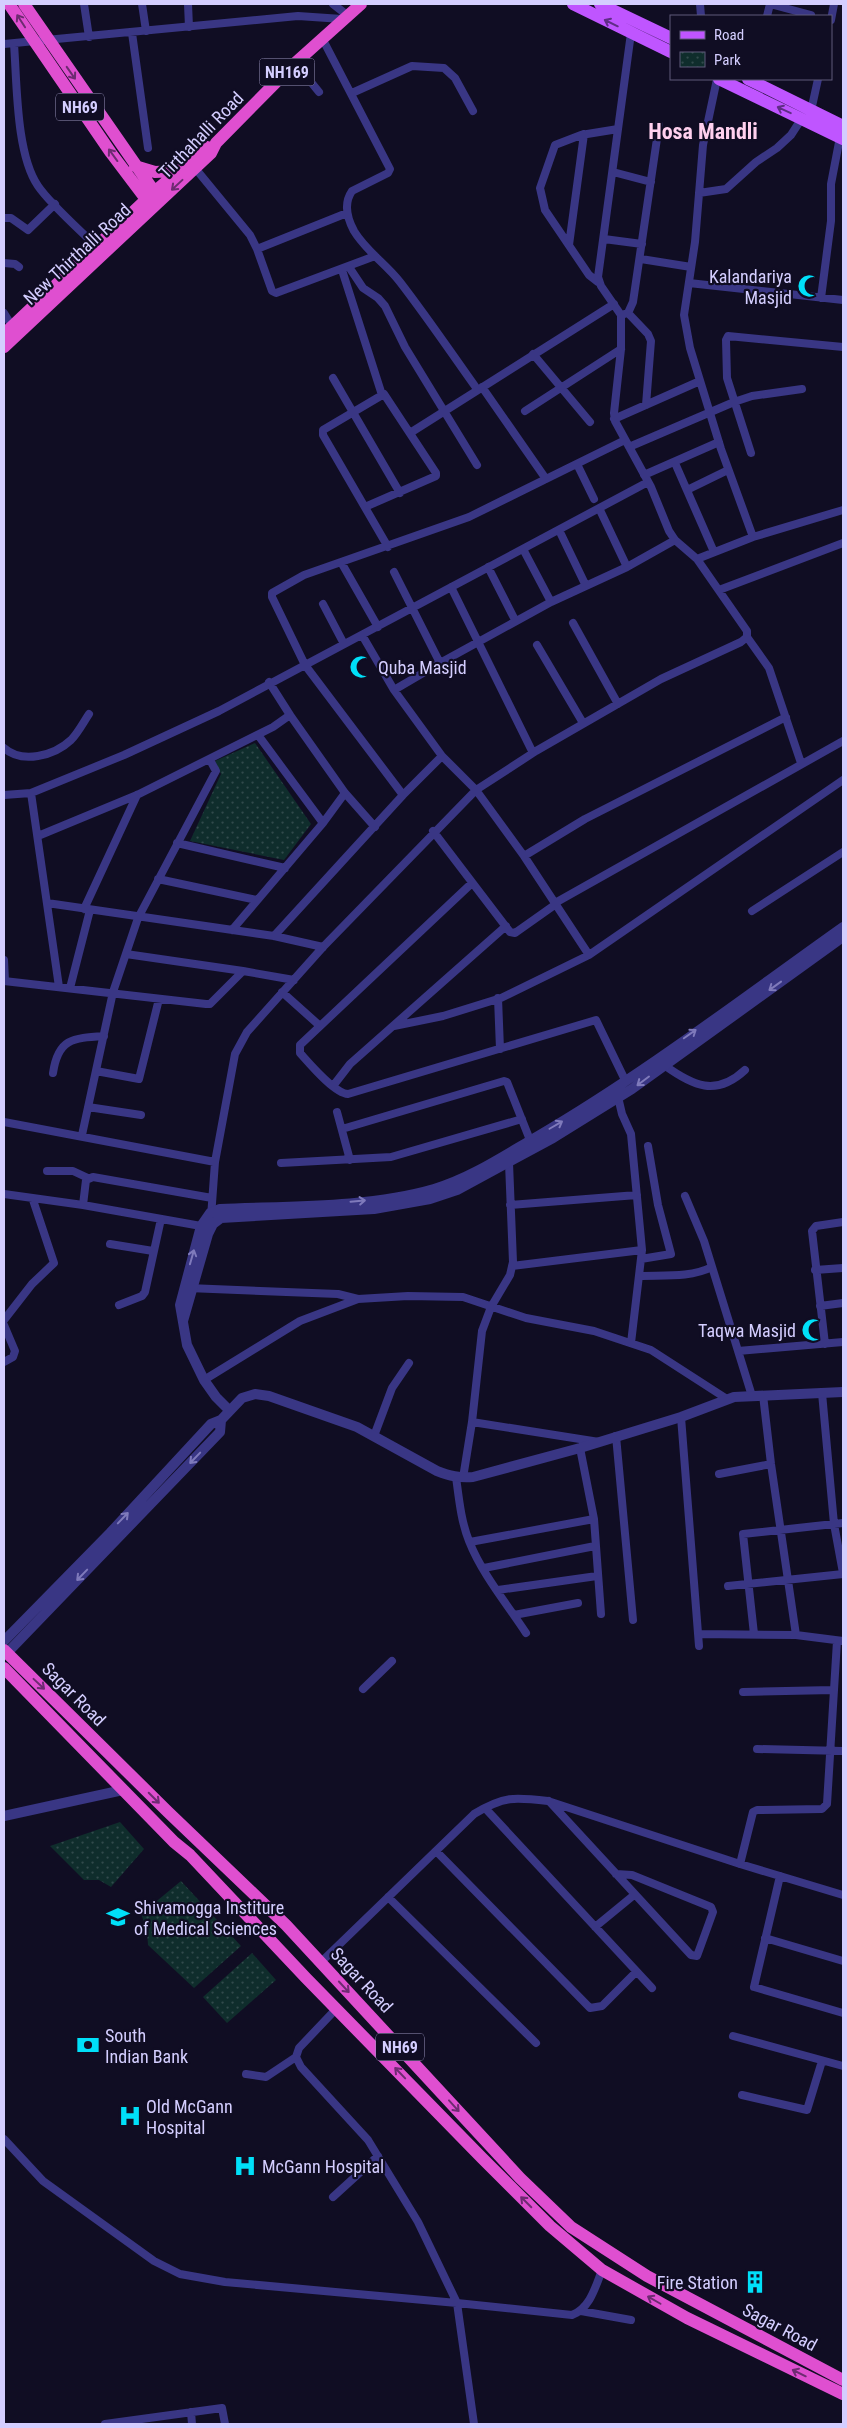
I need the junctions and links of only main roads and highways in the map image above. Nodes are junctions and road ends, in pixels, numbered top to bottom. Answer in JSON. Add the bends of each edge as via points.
{"nodes":[{"id":1,"x":9,"y":4,"type":"edge"},
{"id":2,"x":24,"y":4,"type":"edge"},
{"id":3,"x":361,"y":4,"type":"edge"},
{"id":4,"x":573,"y":4,"type":"edge"},
{"id":5,"x":600,"y":4,"type":"edge"},
{"id":6,"x":670,"y":38,"type":"edge"},
{"id":7,"x":670,"y":52,"type":"edge"},
{"id":8,"x":721,"y":80,"type":"edge"},
{"id":9,"x":751,"y":80,"type":"edge"},
{"id":10,"x":806,"y":114,"type":"junction"},
{"id":11,"x":842,"y":134,"type":"edge"},
{"id":12,"x":216,"y":143,"type":"junction"},
{"id":13,"x":136,"y":166,"type":"junction"},
{"id":14,"x":177,"y":170,"type":"junction"},
{"id":15,"x":132,"y":180,"type":"junction"},
{"id":16,"x":153,"y":200,"type":"junction"},
{"id":17,"x":130,"y":215,"type":"junction"},
{"id":18,"x":8,"y":330,"type":"edge"},
{"id":19,"x":4,"y":347,"type":"edge"},
{"id":20,"x":5,"y":1648,"type":"edge"},
{"id":21,"x":4,"y":1668,"type":"edge"},
{"id":22,"x":842,"y":2389,"type":"edge"}],
"edges":[{"from":15,"to":1,"type":"highway","number":"NH69","one_way":true},
{"from":2,"to":13,"type":"highway","number":"NH69","one_way":true},
{"from":3,"to":12,"type":"highway","name":"Tirthahalli Road","number":"NH169","via":[[293,65]]},
{"from":7,"to":4,"type":"main road","one_way":true},
{"from":5,"to":6,"type":"main road"},
{"from":10,"to":8,"type":"main road","one_way":true},
{"from":9,"to":10,"type":"main road"},
{"from":10,"to":11,"type":"main road"},
{"from":12,"to":14,"type":"highway","number":"NH169"},
{"from":12,"to":16,"type":"highway","name":"Tirthahalli Road","number":"NH169","one_way":true,"via":[[211,153],[195,168]]},
{"from":13,"to":14,"type":"highway","via":[[155,172]]},
{"from":13,"to":16,"type":"highway","number":"NH69"},
{"from":14,"to":16,"type":"highway","number":"NH169"},
{"from":15,"to":16,"type":"highway","number":"NH69"},
{"from":15,"to":17,"type":"highway"},
{"from":16,"to":17,"type":"highway"},
{"from":16,"to":19,"type":"highway","name":"New Thirthalli Road"},
{"from":17,"to":18,"type":"highway"},
{"from":20,"to":22,"type":"highway","name":"Sagar Road","number":"NH69","one_way":true,"via":[[168,1812],[286,1924],[520,2178],[571,2227],[646,2276]]},
{"from":22,"to":21,"type":"highway","name":"Sagar Road","number":"NH69","one_way":true,"via":[[687,2318],[602,2270],[550,2226]]}]}
